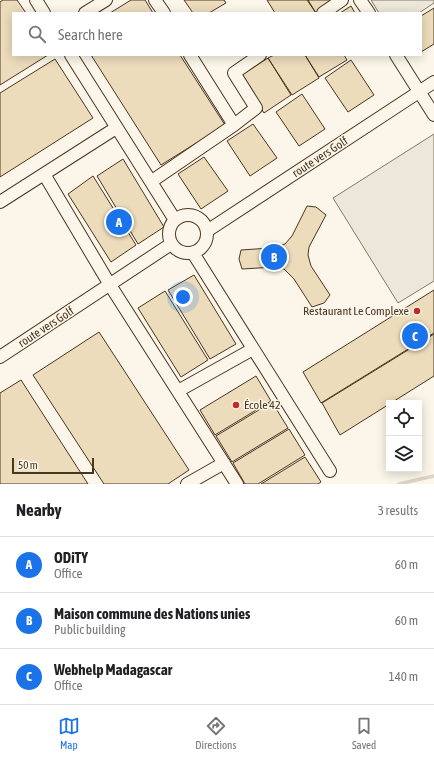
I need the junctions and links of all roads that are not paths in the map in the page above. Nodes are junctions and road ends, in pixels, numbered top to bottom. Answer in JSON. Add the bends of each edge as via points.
{"nodes":[{"id":1,"x":36,"y":0,"type":"edge"},
{"id":2,"x":106,"y":0,"type":"edge"},
{"id":3,"x":155,"y":0,"type":"edge"},
{"id":4,"x":342,"y":0,"type":"edge"},
{"id":5,"x":360,"y":0,"type":"edge"},
{"id":6,"x":43,"y":12,"type":"edge"},
{"id":7,"x":87,"y":12,"type":"edge"},
{"id":8,"x":163,"y":12,"type":"edge"},
{"id":9,"x":324,"y":12,"type":"edge"},
{"id":10,"x":368,"y":12,"type":"edge"},
{"id":11,"x":72,"y":56,"type":"edge"},
{"id":12,"x":191,"y":56,"type":"edge"},
{"id":13,"x":258,"y":56,"type":"edge"},
{"id":14,"x":397,"y":56,"type":"edge"},
{"id":15,"x":434,"y":82,"type":"edge"},
{"id":16,"x":420,"y":92,"type":"junction"},
{"id":17,"x":434,"y":115,"type":"edge"},
{"id":18,"x":234,"y":125,"type":"junction"},
{"id":19,"x":116,"y":128,"type":"junction"},
{"id":20,"x":44,"y":174,"type":"junction"},
{"id":21,"x":152,"y":181,"type":"junction"},
{"id":22,"x":0,"y":202,"type":"edge"},
{"id":23,"x":175,"y":220,"type":"junction"},
{"id":24,"x":207,"y":231,"type":"junction"},
{"id":25,"x":171,"y":244,"type":"junction"},
{"id":26,"x":193,"y":253,"type":"junction"},
{"id":27,"x":110,"y":285,"type":"junction"},
{"id":28,"x":253,"y":349,"type":"junction"},
{"id":29,"x":0,"y":357,"type":"edge"},
{"id":30,"x":178,"y":391,"type":"junction"},
{"id":31,"x":224,"y":463,"type":"junction"},
{"id":32,"x":330,"y":471,"type":"dead end"},
{"id":33,"x":188,"y":484,"type":"edge"},
{"id":34,"x":237,"y":484,"type":"edge"}],
"edges":[{"from":1,"to":6,"type":"lane"},
{"from":2,"to":7,"type":"lane"},
{"from":3,"to":8,"type":"lane"},
{"from":4,"to":9,"type":"lane"},
{"from":5,"to":10,"type":"lane"},
{"from":11,"to":19,"type":"lane"},
{"from":12,"to":18,"type":"lane"},
{"from":13,"to":18,"type":"lane","via":[[234,72],[256,108]]},
{"from":14,"to":16,"type":"lane"},
{"from":15,"to":16,"type":"lane","name":"route vers Golf"},
{"from":16,"to":17,"type":"lane"},
{"from":16,"to":24,"type":"lane","name":"route vers Golf"},
{"from":18,"to":21,"type":"lane"},
{"from":19,"to":20,"type":"lane"},
{"from":19,"to":21,"type":"lane"},
{"from":20,"to":22,"type":"lane"},
{"from":20,"to":27,"type":"lane"},
{"from":21,"to":23,"type":"lane"},
{"from":23,"to":24,"type":"lane","via":[[184,216],[196,217],[202,220]]},
{"from":23,"to":25,"type":"lane","via":[[169,231]]},
{"from":24,"to":26,"type":"lane","via":[[205,244]]},
{"from":25,"to":26,"type":"lane","via":[[182,252]]},
{"from":25,"to":27,"type":"lane","name":"route vers Golf"},
{"from":26,"to":28,"type":"lane"},
{"from":27,"to":29,"type":"lane","name":"route vers Golf"},
{"from":27,"to":30,"type":"lane"},
{"from":28,"to":30,"type":"lane"},
{"from":28,"to":32,"type":"lane"},
{"from":30,"to":31,"type":"lane"},
{"from":31,"to":33,"type":"lane"},
{"from":31,"to":34,"type":"lane"}]}
